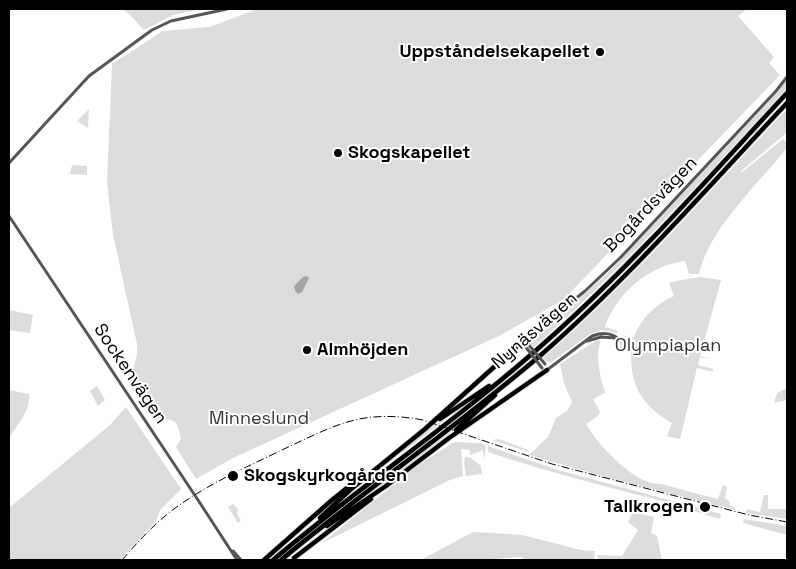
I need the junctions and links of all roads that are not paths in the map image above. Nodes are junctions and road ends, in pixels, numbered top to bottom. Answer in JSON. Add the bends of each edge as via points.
{"nodes":[{"id":1,"x":227,"y":9,"type":"edge"},
{"id":2,"x":787,"y":77,"type":"edge"},
{"id":3,"x":787,"y":93,"type":"edge"},
{"id":4,"x":787,"y":103,"type":"edge"},
{"id":5,"x":9,"y":163,"type":"edge"},
{"id":6,"x":9,"y":216,"type":"edge"},
{"id":7,"x":586,"y":341,"type":"junction"},
{"id":8,"x":525,"y":344,"type":"junction"},
{"id":9,"x":522,"y":361,"type":"junction"},
{"id":10,"x":545,"y":367,"type":"junction"},
{"id":11,"x":518,"y":373,"type":"junction"},
{"id":12,"x":425,"y":429,"type":"junction"},
{"id":13,"x":442,"y":443,"type":"junction"},
{"id":14,"x":383,"y":462,"type":"junction"},
{"id":15,"x":386,"y":486,"type":"junction"},
{"id":16,"x":307,"y":532,"type":"junction"},
{"id":17,"x":312,"y":534,"type":"junction"},
{"id":18,"x":229,"y":547,"type":"junction"},
{"id":19,"x":289,"y":550,"type":"junction"},
{"id":20,"x":294,"y":558,"type":"dead end"},
{"id":21,"x":237,"y":560,"type":"edge"},
{"id":22,"x":241,"y":560,"type":"edge"},
{"id":23,"x":264,"y":560,"type":"edge"},
{"id":24,"x":273,"y":560,"type":"edge"},
{"id":25,"x":281,"y":560,"type":"edge"}],
"edges":[{"from":1,"to":5,"type":"street","via":[[171,21],[152,30],[89,76]]},
{"from":2,"to":8,"type":"street","name":"Bogårdsvägen","via":[[621,257]]},
{"from":3,"to":9,"type":"highway","name":"Nynäsvägen","via":[[624,268]]},
{"from":4,"to":11,"type":"highway","name":"Nynäsvägen","via":[[633,268]]},
{"from":6,"to":18,"type":"street","name":"Sockenvägen"},
{"from":7,"to":7,"type":"street","via":[[601,337],[618,338],[600,333]]},
{"from":7,"to":10,"type":"street"},
{"from":8,"to":10,"type":"street","bridge":true},
{"from":8,"to":12,"type":"highway"},
{"from":9,"to":12,"type":"highway"},
{"from":9,"to":16,"type":"highway","name":"Nynäsvägen"},
{"from":10,"to":13,"type":"highway"},
{"from":11,"to":13,"type":"highway"},
{"from":11,"to":17,"type":"highway","name":"Nynäsvägen"},
{"from":12,"to":14,"type":"highway"},
{"from":13,"to":15,"type":"highway"},
{"from":14,"to":16,"type":"highway"},
{"from":14,"to":23,"type":"highway","via":[[349,486]]},
{"from":15,"to":17,"type":"highway"},
{"from":15,"to":20,"type":"highway"},
{"from":16,"to":19,"type":"highway","name":"Nynäsvägen"},
{"from":17,"to":19,"type":"highway","name":"Nynäsvägen"},
{"from":18,"to":21,"type":"street","name":"Sockenvägen"},
{"from":18,"to":22,"type":"street","name":"Sockenvägen"},
{"from":19,"to":24,"type":"highway","name":"Nynäsvägen"},
{"from":19,"to":25,"type":"highway","name":"Nynäsvägen"}]}
